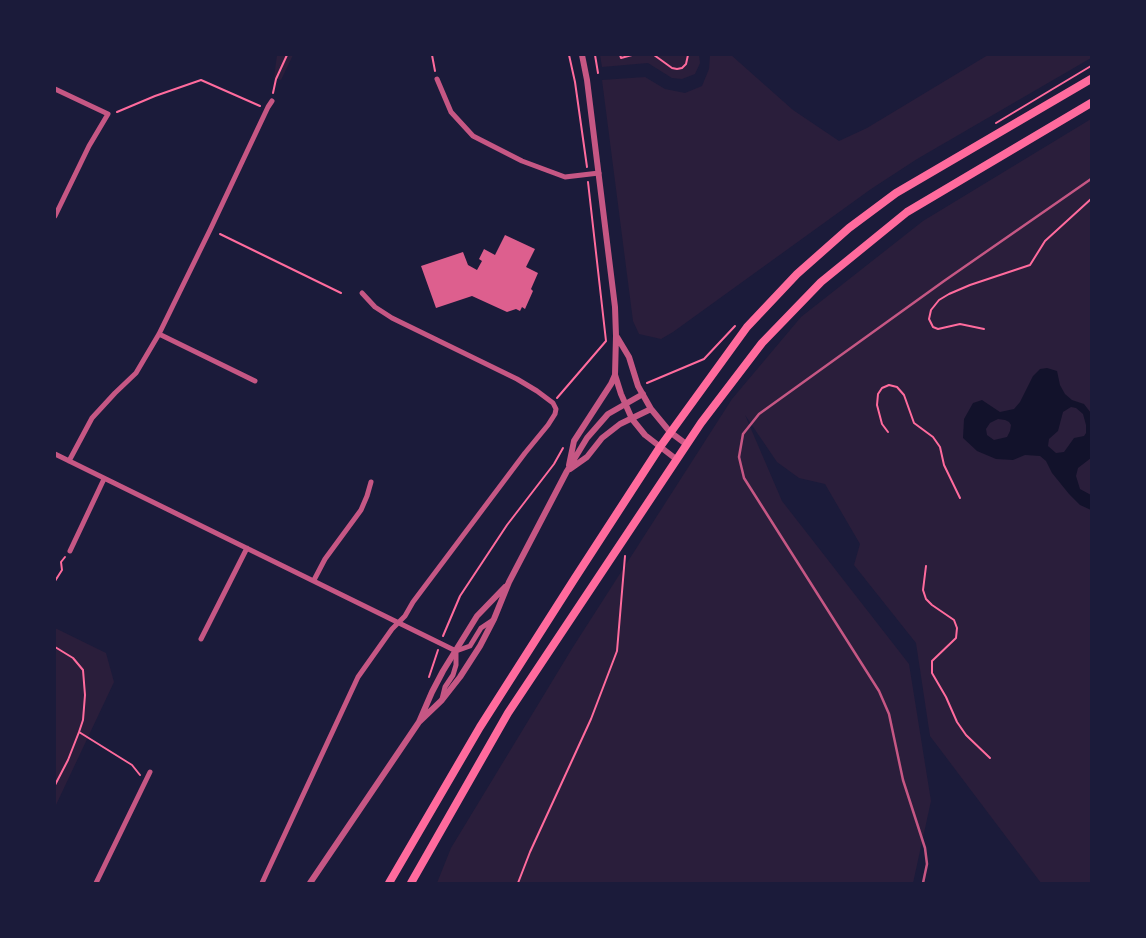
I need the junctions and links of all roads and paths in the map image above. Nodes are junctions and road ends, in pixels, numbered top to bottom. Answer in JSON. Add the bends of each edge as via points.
{"nodes":[{"id":1,"x":287,"y":55,"type":"edge"},
{"id":2,"x":432,"y":55,"type":"edge"},
{"id":3,"x":569,"y":55,"type":"edge"},
{"id":4,"x":582,"y":55,"type":"edge"},
{"id":5,"x":595,"y":55,"type":"edge"},
{"id":6,"x":620,"y":55,"type":"edge"},
{"id":7,"x":632,"y":55,"type":"edge"},
{"id":8,"x":654,"y":55,"type":"edge"},
{"id":9,"x":688,"y":55,"type":"edge"},
{"id":10,"x":598,"y":73,"type":"dead end"},
{"id":11,"x":437,"y":79,"type":"joint"},
{"id":12,"x":1091,"y":79,"type":"edge"},
{"id":13,"x":55,"y":89,"type":"edge"},
{"id":14,"x":272,"y":101,"type":"joint"},
{"id":15,"x":1091,"y":103,"type":"edge"},
{"id":16,"x":268,"y":107,"type":"junction"},
{"id":17,"x":108,"y":114,"type":"junction"},
{"id":18,"x":599,"y":173,"type":"junction"},
{"id":19,"x":587,"y":175,"type":"junction"},
{"id":20,"x":1091,"y":179,"type":"edge"},
{"id":21,"x":1091,"y":199,"type":"edge"},
{"id":22,"x":55,"y":216,"type":"edge"},
{"id":23,"x":220,"y":234,"type":"dead end"},
{"id":24,"x":342,"y":293,"type":"dead end"},
{"id":25,"x":362,"y":294,"type":"dead end"},
{"id":26,"x":984,"y":329,"type":"dead end"},
{"id":27,"x":159,"y":334,"type":"junction"},
{"id":28,"x":616,"y":336,"type":"junction"},
{"id":29,"x":606,"y":341,"type":"junction"},
{"id":30,"x":606,"y":349,"type":"dead end"},
{"id":31,"x":615,"y":375,"type":"junction"},
{"id":32,"x":255,"y":380,"type":"dead end"},
{"id":33,"x":642,"y":394,"type":"junction"},
{"id":34,"x":552,"y":403,"type":"junction"},
{"id":35,"x":625,"y":404,"type":"junction"},
{"id":36,"x":651,"y":408,"type":"junction"},
{"id":37,"x":632,"y":419,"type":"junction"},
{"id":38,"x":670,"y":432,"type":"junction"},
{"id":39,"x":888,"y":432,"type":"dead end"},
{"id":40,"x":686,"y":444,"type":"junction"},
{"id":41,"x":563,"y":447,"type":"dead end"},
{"id":42,"x":660,"y":447,"type":"junction"},
{"id":43,"x":55,"y":454,"type":"edge"},
{"id":44,"x":676,"y":459,"type":"junction"},
{"id":45,"x":69,"y":461,"type":"junction"},
{"id":46,"x":567,"y":471,"type":"junction"},
{"id":47,"x":104,"y":479,"type":"junction"},
{"id":48,"x":371,"y":482,"type":"dead end"},
{"id":49,"x":960,"y":498,"type":"dead end"},
{"id":50,"x":247,"y":548,"type":"junction"},
{"id":51,"x":70,"y":551,"type":"joint"},
{"id":52,"x":625,"y":552,"type":"dead end"},
{"id":53,"x":926,"y":566,"type":"dead end"},
{"id":54,"x":314,"y":580,"type":"junction"},
{"id":55,"x":55,"y":581,"type":"edge"},
{"id":56,"x":510,"y":582,"type":"junction"},
{"id":57,"x":494,"y":619,"type":"junction"},
{"id":58,"x":398,"y":623,"type":"junction"},
{"id":59,"x":202,"y":639,"type":"dead end"},
{"id":60,"x":440,"y":643,"type":"junction"},
{"id":61,"x":55,"y":647,"type":"edge"},
{"id":62,"x":456,"y":651,"type":"junction"},
{"id":63,"x":427,"y":684,"type":"dead end"},
{"id":64,"x":442,"y":700,"type":"junction"},
{"id":65,"x":419,"y":722,"type":"junction"},
{"id":66,"x":79,"y":732,"type":"junction"},
{"id":67,"x":990,"y":758,"type":"dead end"},
{"id":68,"x":150,"y":772,"type":"dead end"},
{"id":69,"x":146,"y":780,"type":"junction"},
{"id":70,"x":55,"y":785,"type":"edge"},
{"id":71,"x":96,"y":883,"type":"edge"},
{"id":72,"x":262,"y":883,"type":"edge"},
{"id":73,"x":310,"y":883,"type":"edge"},
{"id":74,"x":389,"y":883,"type":"edge"},
{"id":75,"x":411,"y":883,"type":"edge"},
{"id":76,"x":518,"y":883,"type":"edge"},
{"id":77,"x":924,"y":883,"type":"edge"}],
"edges":[{"from":1,"to":14,"type":"path","via":[[276,79]]},
{"from":2,"to":11,"type":"path"},
{"from":3,"to":19,"type":"path"},
{"from":4,"to":18,"type":"street"},
{"from":5,"to":10,"type":"path"},
{"from":6,"to":7,"type":"path","via":[[622,58]]},
{"from":8,"to":9,"type":"path","via":[[676,69],[686,64]]},
{"from":11,"to":19,"type":"street","via":[[451,112],[473,136],[522,161],[565,177]]},
{"from":12,"to":38,"type":"highway","via":[[896,193],[849,228],[797,274],[746,327]]},
{"from":13,"to":17,"type":"street"},
{"from":14,"to":16,"type":"street"},
{"from":15,"to":40,"type":"highway","via":[[907,212],[853,254],[762,343]]},
{"from":16,"to":17,"type":"path","via":[[258,106],[202,80]]},
{"from":16,"to":27,"type":"street"},
{"from":17,"to":22,"type":"street"},
{"from":18,"to":19,"type":"street"},
{"from":18,"to":28,"type":"street"},
{"from":19,"to":29,"type":"path"},
{"from":20,"to":77,"type":"lane","via":[[758,414],[743,434],[739,457],[744,478],[879,691],[925,848]]},
{"from":21,"to":26,"type":"path","via":[[1045,241],[1030,266],[949,294],[931,310],[929,318],[933,327],[938,329],[960,324]]},
{"from":23,"to":24,"type":"path"},
{"from":25,"to":34,"type":"street","via":[[392,318],[517,379]]},
{"from":27,"to":32,"type":"street"},
{"from":27,"to":45,"type":"street","via":[[136,373],[92,418]]},
{"from":28,"to":31,"type":"street"},
{"from":28,"to":33,"type":"street","via":[[629,357]]},
{"from":29,"to":30,"type":"path"},
{"from":29,"to":34,"type":"path"},
{"from":31,"to":35,"type":"street"},
{"from":31,"to":46,"type":"street","via":[[574,441]]},
{"from":33,"to":35,"type":"street"},
{"from":33,"to":36,"type":"street"},
{"from":34,"to":58,"type":"street","via":[[556,409],[548,425]]},
{"from":35,"to":37,"type":"street"},
{"from":35,"to":46,"type":"street","via":[[597,425]]},
{"from":36,"to":37,"type":"street"},
{"from":36,"to":38,"type":"street"},
{"from":37,"to":42,"type":"street","via":[[645,436]]},
{"from":37,"to":46,"type":"street","via":[[602,438],[587,456]]},
{"from":38,"to":40,"type":"street"},
{"from":38,"to":42,"type":"highway"},
{"from":39,"to":49,"type":"path","via":[[882,424],[877,405],[878,394],[889,384],[904,395],[914,423],[933,437],[940,447],[944,465]]},
{"from":40,"to":44,"type":"highway"},
{"from":41,"to":60,"type":"path","via":[[460,596]]},
{"from":42,"to":44,"type":"street"},
{"from":42,"to":74,"type":"highway","via":[[480,727]]},
{"from":43,"to":45,"type":"street"},
{"from":44,"to":75,"type":"highway","via":[[508,713]]},
{"from":45,"to":47,"type":"street"},
{"from":46,"to":56,"type":"street"},
{"from":47,"to":50,"type":"street"},
{"from":47,"to":51,"type":"street"},
{"from":48,"to":54,"type":"street","via":[[361,510],[325,559]]},
{"from":50,"to":54,"type":"street"},
{"from":50,"to":59,"type":"street"},
{"from":51,"to":55,"type":"path","via":[[61,562],[62,570]]},
{"from":52,"to":76,"type":"path","via":[[617,651],[591,719]]},
{"from":53,"to":67,"type":"path","via":[[923,590],[926,599],[954,620],[957,628],[956,638],[932,661],[932,673],[957,722]]},
{"from":54,"to":58,"type":"street"},
{"from":56,"to":57,"type":"street"},
{"from":56,"to":62,"type":"street","via":[[478,616]]},
{"from":57,"to":62,"type":"street","via":[[481,628],[470,646]]},
{"from":57,"to":64,"type":"street","via":[[480,646]]},
{"from":58,"to":60,"type":"street"},
{"from":58,"to":72,"type":"street","via":[[358,677]]},
{"from":60,"to":62,"type":"street"},
{"from":60,"to":63,"type":"path"},
{"from":61,"to":66,"type":"path","via":[[73,658],[83,670],[85,695]]},
{"from":62,"to":64,"type":"street","via":[[456,665]]},
{"from":62,"to":65,"type":"street"},
{"from":64,"to":65,"type":"street"},
{"from":65,"to":73,"type":"street"},
{"from":66,"to":69,"type":"path","via":[[132,765],[136,773]]},
{"from":66,"to":70,"type":"path"},
{"from":68,"to":69,"type":"street"},
{"from":69,"to":71,"type":"street"}]}
